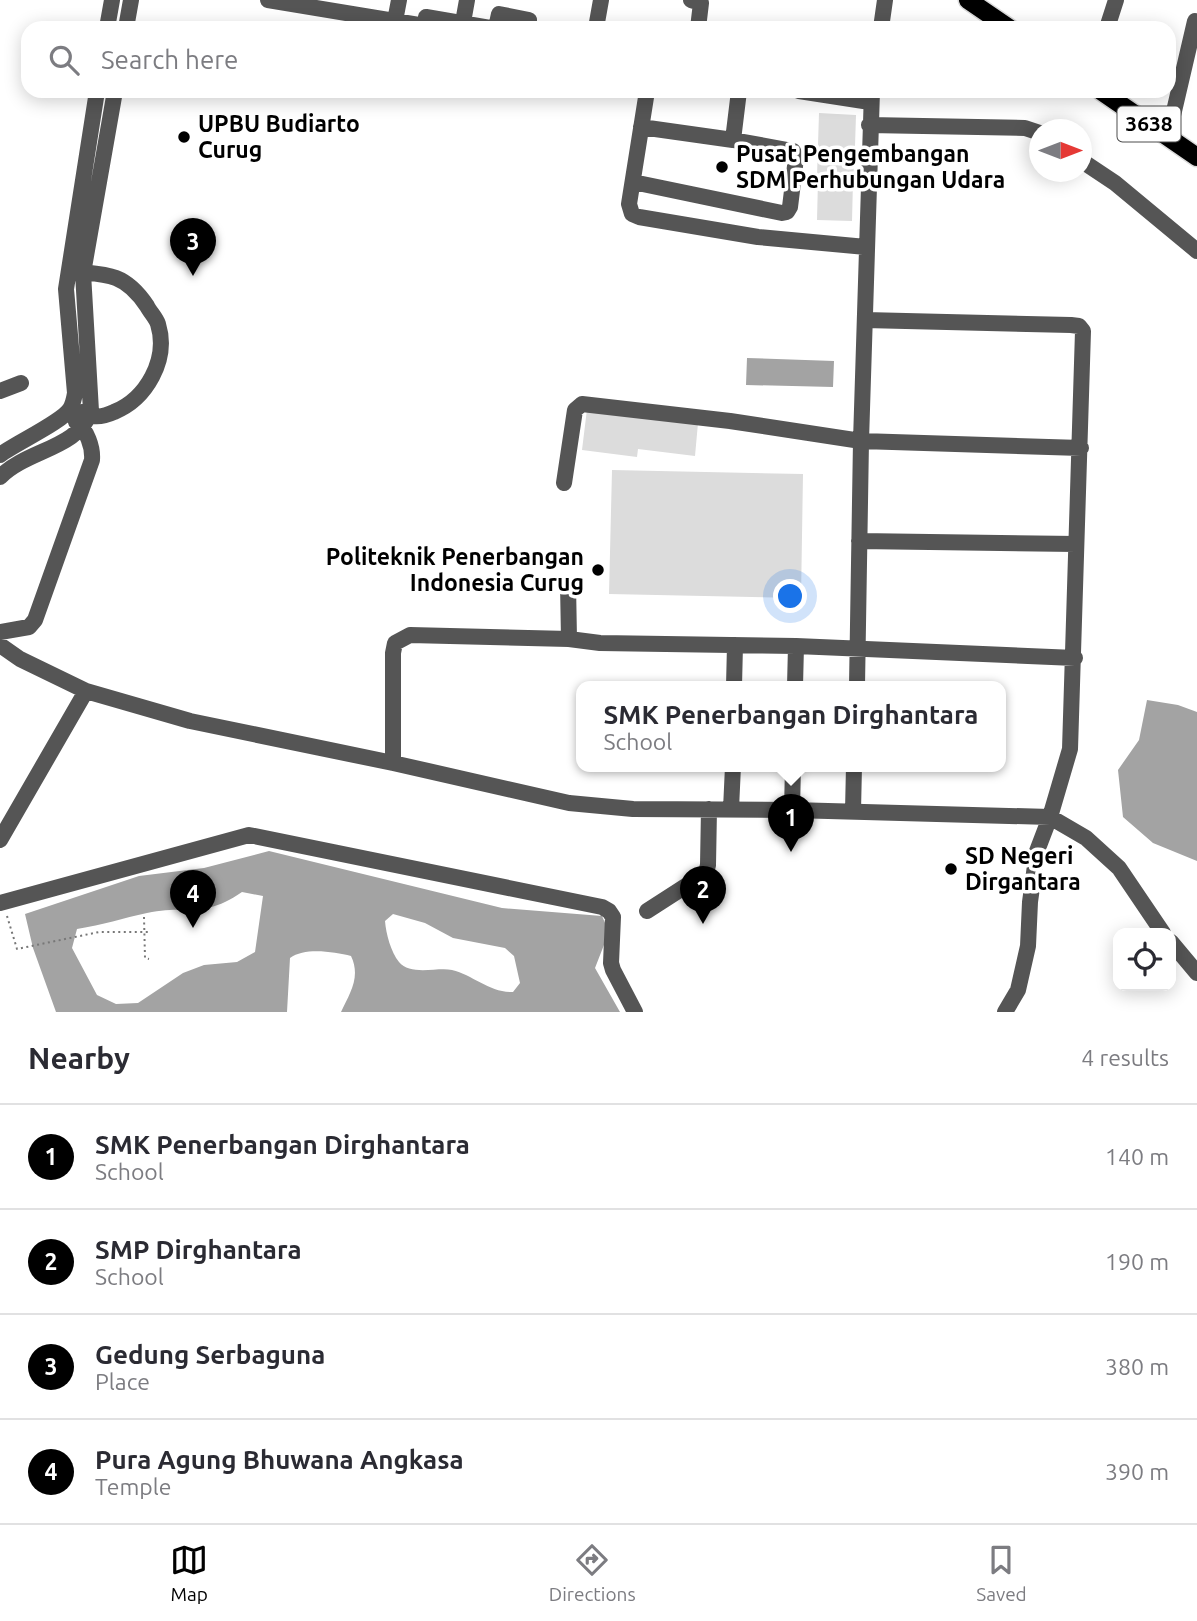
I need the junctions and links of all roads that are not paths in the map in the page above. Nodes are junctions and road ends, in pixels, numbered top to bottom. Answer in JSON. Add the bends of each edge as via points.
{"nodes":[{"id":1,"x":112,"y":0,"type":"edge"},
{"id":2,"x":131,"y":0,"type":"edge"},
{"id":3,"x":268,"y":0,"type":"edge"},
{"id":4,"x":324,"y":0,"type":"edge"},
{"id":5,"x":467,"y":0,"type":"edge"},
{"id":6,"x":601,"y":0,"type":"edge"},
{"id":7,"x":691,"y":0,"type":"edge"},
{"id":8,"x":885,"y":0,"type":"edge"},
{"id":9,"x":968,"y":0,"type":"edge"},
{"id":10,"x":1116,"y":0,"type":"edge"},
{"id":11,"x":342,"y":5,"type":"edge"},
{"id":12,"x":397,"y":11,"type":"edge"},
{"id":13,"x":529,"y":20,"type":"dead end"},
{"id":14,"x":108,"y":21,"type":"edge"},
{"id":15,"x":127,"y":21,"type":"edge"},
{"id":16,"x":421,"y":21,"type":"edge"},
{"id":17,"x":440,"y":21,"type":"edge"},
{"id":18,"x":463,"y":21,"type":"edge"},
{"id":19,"x":498,"y":21,"type":"edge"},
{"id":20,"x":597,"y":21,"type":"edge"},
{"id":21,"x":699,"y":21,"type":"edge"},
{"id":22,"x":882,"y":21,"type":"edge"},
{"id":23,"x":999,"y":21,"type":"edge"},
{"id":24,"x":1109,"y":21,"type":"edge"},
{"id":25,"x":1195,"y":21,"type":"dead end"},
{"id":26,"x":96,"y":98,"type":"edge"},
{"id":27,"x":113,"y":98,"type":"edge"},
{"id":28,"x":645,"y":98,"type":"edge"},
{"id":29,"x":738,"y":98,"type":"edge"},
{"id":30,"x":871,"y":98,"type":"edge"},
{"id":31,"x":1111,"y":98,"type":"edge"},
{"id":32,"x":869,"y":124,"type":"junction"},
{"id":33,"x":641,"y":127,"type":"junction"},
{"id":34,"x":1029,"y":129,"type":"edge"},
{"id":35,"x":1168,"y":137,"type":"junction"},
{"id":36,"x":733,"y":139,"type":"junction"},
{"id":37,"x":1197,"y":157,"type":"edge"},
{"id":38,"x":1092,"y":168,"type":"edge"},
{"id":39,"x":633,"y":182,"type":"junction"},
{"id":40,"x":866,"y":247,"type":"junction"},
{"id":41,"x":1197,"y":251,"type":"edge"},
{"id":42,"x":75,"y":272,"type":"junction"},
{"id":43,"x":864,"y":320,"type":"junction"},
{"id":44,"x":21,"y":383,"type":"dead end"},
{"id":45,"x":0,"y":391,"type":"edge"},
{"id":46,"x":69,"y":410,"type":"junction"},
{"id":47,"x":86,"y":422,"type":"junction"},
{"id":48,"x":861,"y":441,"type":"junction"},
{"id":49,"x":1081,"y":448,"type":"junction"},
{"id":50,"x":0,"y":455,"type":"edge"},
{"id":51,"x":0,"y":477,"type":"edge"},
{"id":52,"x":564,"y":483,"type":"dead end"},
{"id":53,"x":859,"y":541,"type":"junction"},
{"id":54,"x":1076,"y":544,"type":"junction"},
{"id":55,"x":568,"y":584,"type":"dead end"},
{"id":56,"x":1,"y":634,"type":"edge"},
{"id":57,"x":569,"y":639,"type":"junction"},
{"id":58,"x":735,"y":645,"type":"junction"},
{"id":59,"x":796,"y":646,"type":"junction"},
{"id":60,"x":858,"y":650,"type":"junction"},
{"id":61,"x":1075,"y":658,"type":"junction"},
{"id":62,"x":734,"y":681,"type":"edge"},
{"id":63,"x":795,"y":681,"type":"edge"},
{"id":64,"x":857,"y":681,"type":"edge"},
{"id":65,"x":86,"y":691,"type":"junction"},
{"id":66,"x":393,"y":763,"type":"junction"},
{"id":67,"x":733,"y":772,"type":"edge"},
{"id":68,"x":793,"y":772,"type":"edge"},
{"id":69,"x":854,"y":772,"type":"edge"},
{"id":70,"x":709,"y":809,"type":"junction"},
{"id":71,"x":731,"y":809,"type":"junction"},
{"id":72,"x":792,"y":810,"type":"junction"},
{"id":73,"x":853,"y":811,"type":"junction"},
{"id":74,"x":1050,"y":817,"type":"junction"},
{"id":75,"x":0,"y":840,"type":"edge"},
{"id":76,"x":2,"y":903,"type":"edge"},
{"id":77,"x":647,"y":911,"type":"dead end"},
{"id":78,"x":1160,"y":928,"type":"edge"},
{"id":79,"x":1176,"y":948,"type":"edge"},
{"id":80,"x":1197,"y":972,"type":"edge"},
{"id":81,"x":635,"y":1012,"type":"edge"},
{"id":82,"x":1005,"y":1012,"type":"edge"}],
"edges":[{"from":1,"to":14,"type":"street"},
{"from":2,"to":15,"type":"street"},
{"from":3,"to":11,"type":"street"},
{"from":4,"to":11,"type":"street"},
{"from":5,"to":18,"type":"street"},
{"from":6,"to":20,"type":"street"},
{"from":7,"to":21,"type":"street","via":[[701,3]]},
{"from":8,"to":22,"type":"street"},
{"from":9,"to":23,"type":"main road"},
{"from":10,"to":24,"type":"street"},
{"from":11,"to":12,"type":"street"},
{"from":12,"to":16,"type":"street"},
{"from":12,"to":17,"type":"street"},
{"from":13,"to":19,"type":"street","via":[[499,14]]},
{"from":25,"to":35,"type":"street"},
{"from":26,"to":42,"type":"street"},
{"from":27,"to":42,"type":"street"},
{"from":28,"to":33,"type":"street"},
{"from":29,"to":36,"type":"street"},
{"from":30,"to":32,"type":"street"},
{"from":31,"to":35,"type":"main road","number":"3638"},
{"from":32,"to":34,"type":"street"},
{"from":32,"to":40,"type":"street"},
{"from":33,"to":36,"type":"street"},
{"from":33,"to":39,"type":"street"},
{"from":35,"to":37,"type":"main road","number":"3638"},
{"from":36,"to":39,"type":"street","via":[[793,151],[787,212]]},
{"from":38,"to":41,"type":"street"},
{"from":39,"to":40,"type":"street","via":[[629,211],[639,217],[758,237]]},
{"from":40,"to":43,"type":"street"},
{"from":42,"to":46,"type":"street","via":[[65,289],[75,393]]},
{"from":42,"to":47,"type":"street","via":[[92,404]]},
{"from":42,"to":47,"type":"street","via":[[113,276],[127,284],[139,295],[159,331],[159,358],[143,392],[119,410]]},
{"from":43,"to":48,"type":"street"},
{"from":43,"to":49,"type":"street","via":[[1079,326],[1083,331]]},
{"from":44,"to":45,"type":"street"},
{"from":46,"to":47,"type":"street"},
{"from":46,"to":50,"type":"street"},
{"from":47,"to":51,"type":"street","via":[[67,441],[36,453]]},
{"from":47,"to":56,"type":"street","via":[[92,460],[36,620]]},
{"from":48,"to":49,"type":"street"},
{"from":48,"to":52,"type":"street","via":[[582,404],[575,410]]},
{"from":48,"to":53,"type":"street"},
{"from":49,"to":54,"type":"street"},
{"from":53,"to":54,"type":"street"},
{"from":53,"to":60,"type":"street"},
{"from":54,"to":61,"type":"street"},
{"from":55,"to":57,"type":"street"},
{"from":56,"to":65,"type":"street","via":[[20,659]]},
{"from":57,"to":58,"type":"street"},
{"from":57,"to":66,"type":"street","via":[[403,637],[393,653]]},
{"from":58,"to":59,"type":"street"},
{"from":58,"to":62,"type":"street"},
{"from":59,"to":60,"type":"street"},
{"from":59,"to":63,"type":"street"},
{"from":60,"to":61,"type":"street"},
{"from":60,"to":64,"type":"street"},
{"from":61,"to":74,"type":"street","via":[[1070,749]]},
{"from":65,"to":66,"type":"street","via":[[190,721]]},
{"from":65,"to":75,"type":"street"},
{"from":66,"to":70,"type":"street","via":[[569,803]]},
{"from":67,"to":71,"type":"street"},
{"from":68,"to":72,"type":"street"},
{"from":69,"to":73,"type":"street"},
{"from":70,"to":71,"type":"street"},
{"from":70,"to":77,"type":"street","via":[[706,873]]},
{"from":71,"to":72,"type":"street"},
{"from":72,"to":73,"type":"street"},
{"from":73,"to":74,"type":"street"},
{"from":74,"to":78,"type":"street","via":[[1086,838],[1119,868]]},
{"from":74,"to":82,"type":"street","via":[[1037,851],[1028,946],[1018,990]]},
{"from":76,"to":81,"type":"street","via":[[249,835],[602,907],[613,918],[613,970]]},
{"from":79,"to":80,"type":"street"}]}
